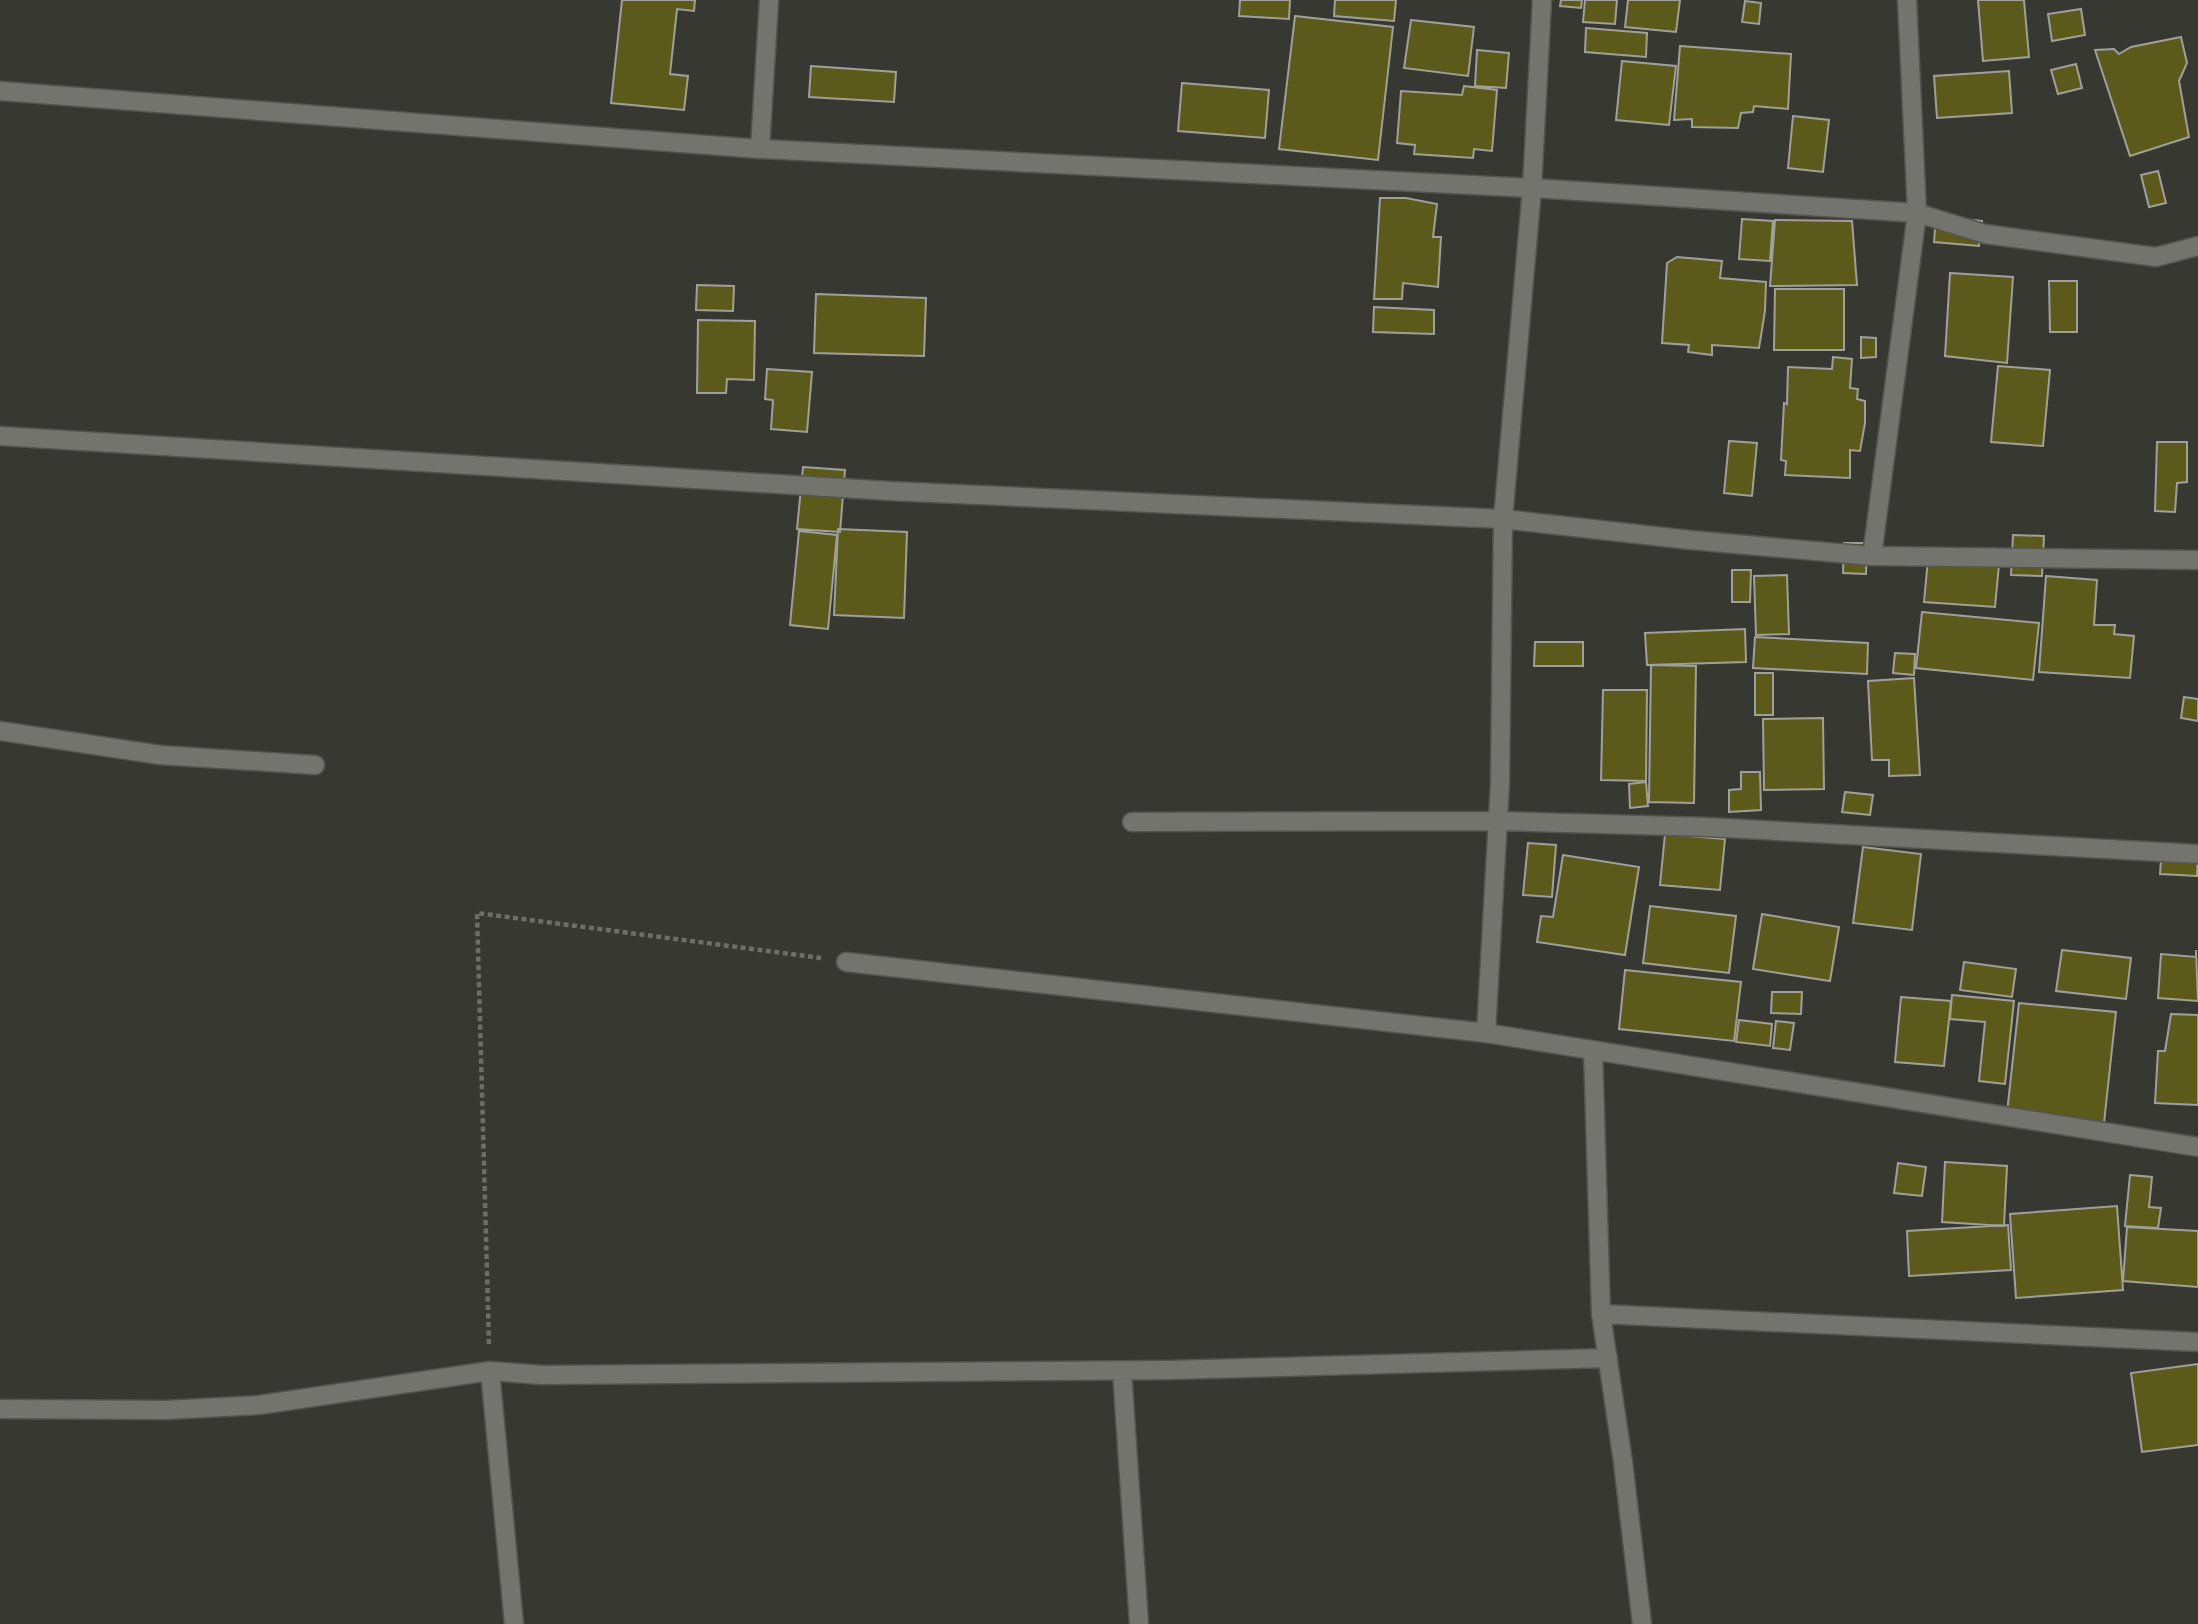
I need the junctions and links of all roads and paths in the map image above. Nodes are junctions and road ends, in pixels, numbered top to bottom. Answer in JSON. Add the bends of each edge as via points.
{"nodes":[{"id":1,"x":769,"y":0,"type":"edge"},
{"id":2,"x":1542,"y":0,"type":"edge"},
{"id":3,"x":1907,"y":0,"type":"edge"},
{"id":4,"x":0,"y":92,"type":"edge"},
{"id":5,"x":760,"y":149,"type":"junction"},
{"id":6,"x":1532,"y":188,"type":"junction"},
{"id":7,"x":1917,"y":213,"type":"junction"},
{"id":8,"x":2198,"y":246,"type":"edge"},
{"id":9,"x":0,"y":436,"type":"edge"},
{"id":10,"x":1503,"y":519,"type":"junction"},
{"id":11,"x":1872,"y":556,"type":"junction"},
{"id":12,"x":2198,"y":560,"type":"edge"},
{"id":13,"x":0,"y":732,"type":"edge"},
{"id":14,"x":315,"y":765,"type":"dead end"},
{"id":15,"x":1498,"y":821,"type":"junction"},
{"id":16,"x":1132,"y":822,"type":"dead end"},
{"id":17,"x":2198,"y":854,"type":"edge"},
{"id":18,"x":846,"y":962,"type":"joint"},
{"id":19,"x":1486,"y":1033,"type":"junction"},
{"id":20,"x":1593,"y":1050,"type":"junction"},
{"id":21,"x":2198,"y":1147,"type":"edge"},
{"id":22,"x":1601,"y":1314,"type":"junction"},
{"id":23,"x":2198,"y":1342,"type":"edge"},
{"id":24,"x":1608,"y":1358,"type":"junction"},
{"id":25,"x":490,"y":1371,"type":"junction"},
{"id":26,"x":1122,"y":1371,"type":"junction"},
{"id":27,"x":0,"y":1409,"type":"edge"},
{"id":28,"x":514,"y":1624,"type":"edge"},
{"id":29,"x":1139,"y":1624,"type":"edge"},
{"id":30,"x":1642,"y":1624,"type":"edge"}],
"edges":[{"from":1,"to":5,"type":"street"},
{"from":2,"to":6,"type":"street"},
{"from":3,"to":7,"type":"street"},
{"from":4,"to":5,"type":"street"},
{"from":5,"to":6,"type":"street"},
{"from":6,"to":7,"type":"street"},
{"from":6,"to":10,"type":"street"},
{"from":7,"to":8,"type":"street","via":[[1985,234],[2156,257]]},
{"from":7,"to":11,"type":"street"},
{"from":9,"to":10,"type":"street","via":[[890,491]]},
{"from":10,"to":11,"type":"street"},
{"from":10,"to":15,"type":"street"},
{"from":11,"to":12,"type":"street"},
{"from":13,"to":14,"type":"street","via":[[160,755]]},
{"from":15,"to":16,"type":"street"},
{"from":15,"to":17,"type":"street","via":[[1707,827]]},
{"from":15,"to":19,"type":"street"},
{"from":18,"to":19,"type":"street"},
{"from":18,"to":25,"type":"path","via":[[477,912]]},
{"from":19,"to":20,"type":"street"},
{"from":20,"to":21,"type":"street"},
{"from":20,"to":22,"type":"street"},
{"from":22,"to":23,"type":"street"},
{"from":22,"to":24,"type":"street"},
{"from":24,"to":26,"type":"street"},
{"from":24,"to":30,"type":"street"},
{"from":25,"to":26,"type":"street","via":[[556,1375]]},
{"from":25,"to":27,"type":"street","via":[[259,1405],[166,1410]]},
{"from":25,"to":28,"type":"street"},
{"from":26,"to":29,"type":"street"}]}
